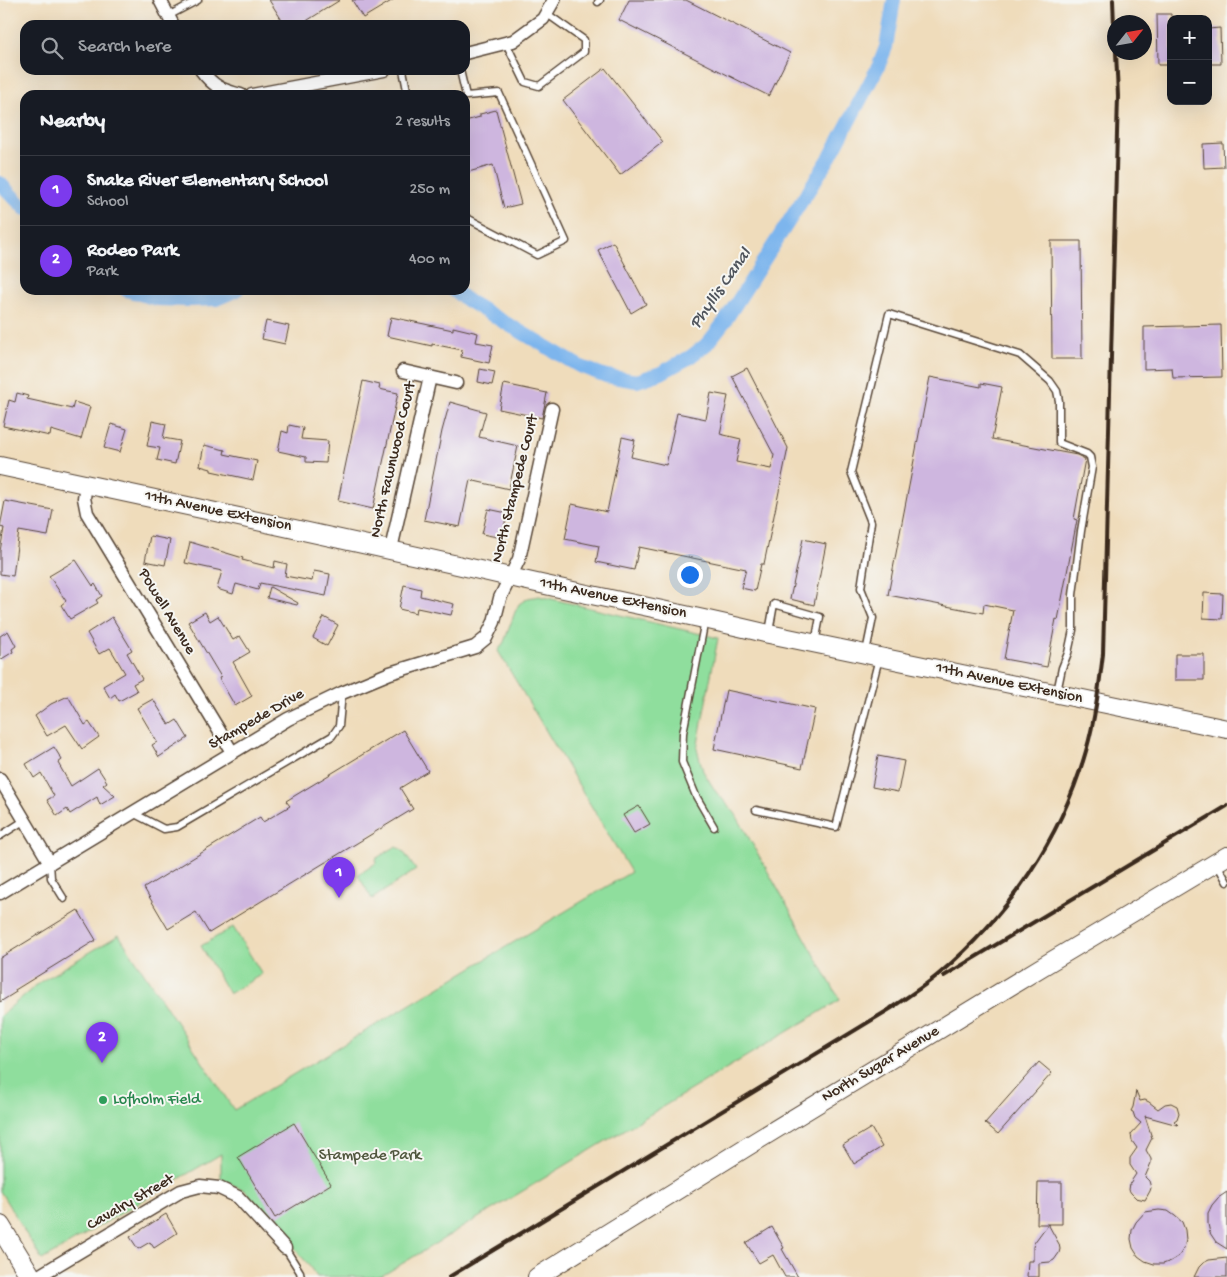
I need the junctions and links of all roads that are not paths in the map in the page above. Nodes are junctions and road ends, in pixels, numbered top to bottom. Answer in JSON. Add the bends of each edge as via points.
{"nodes":[{"id":1,"x":160,"y":0,"type":"edge"},
{"id":2,"x":198,"y":0,"type":"edge"},
{"id":3,"x":554,"y":0,"type":"edge"},
{"id":4,"x":546,"y":13,"type":"junction"},
{"id":5,"x":171,"y":20,"type":"edge"},
{"id":6,"x":506,"y":43,"type":"junction"},
{"id":7,"x":470,"y":52,"type":"edge"},
{"id":8,"x":205,"y":75,"type":"edge"},
{"id":9,"x":358,"y":75,"type":"edge"},
{"id":10,"x":404,"y":75,"type":"edge"},
{"id":11,"x":461,"y":75,"type":"edge"},
{"id":12,"x":224,"y":90,"type":"edge"},
{"id":13,"x":278,"y":90,"type":"edge"},
{"id":14,"x":407,"y":90,"type":"edge"},
{"id":15,"x":464,"y":90,"type":"edge"},
{"id":16,"x":470,"y":96,"type":"edge"},
{"id":17,"x":470,"y":220,"type":"edge"},
{"id":18,"x":403,"y":371,"type":"dead end"},
{"id":19,"x":430,"y":377,"type":"junction"},
{"id":20,"x":456,"y":382,"type":"dead end"},
{"id":21,"x":552,"y":409,"type":"dead end"},
{"id":22,"x":0,"y":466,"type":"edge"},
{"id":23,"x":86,"y":484,"type":"junction"},
{"id":24,"x":391,"y":550,"type":"junction"},
{"id":25,"x":510,"y":577,"type":"junction"},
{"id":26,"x":706,"y":619,"type":"junction"},
{"id":27,"x":768,"y":634,"type":"junction"},
{"id":28,"x":815,"y":643,"type":"junction"},
{"id":29,"x":872,"y":655,"type":"junction"},
{"id":30,"x":342,"y":693,"type":"junction"},
{"id":31,"x":1056,"y":693,"type":"junction"},
{"id":32,"x":1227,"y":730,"type":"edge"},
{"id":33,"x":232,"y":752,"type":"junction"},
{"id":34,"x":0,"y":778,"type":"edge"},
{"id":35,"x":756,"y":810,"type":"dead end"},
{"id":36,"x":133,"y":813,"type":"junction"},
{"id":37,"x":25,"y":820,"type":"junction"},
{"id":38,"x":714,"y":826,"type":"dead end"},
{"id":39,"x":0,"y":836,"type":"edge"},
{"id":40,"x":1222,"y":859,"type":"edge"},
{"id":41,"x":50,"y":863,"type":"junction"},
{"id":42,"x":1227,"y":882,"type":"edge"},
{"id":43,"x":0,"y":893,"type":"edge"},
{"id":44,"x":64,"y":899,"type":"dead end"},
{"id":45,"x":0,"y":1226,"type":"edge"},
{"id":46,"x":285,"y":1248,"type":"joint"},
{"id":47,"x":541,"y":1276,"type":"edge"},
{"id":48,"x":31,"y":1277,"type":"edge"},
{"id":49,"x":37,"y":1277,"type":"edge"},
{"id":50,"x":301,"y":1277,"type":"edge"}],
"edges":[{"from":1,"to":5,"type":"street"},
{"from":2,"to":5,"type":"lane"},
{"from":3,"to":4,"type":"street"},
{"from":4,"to":6,"type":"street","via":[[543,19]]},
{"from":4,"to":6,"type":"lane","via":[[584,40],[584,52],[539,86],[525,82]]},
{"from":6,"to":7,"type":"street"},
{"from":8,"to":12,"type":"street"},
{"from":9,"to":13,"type":"street"},
{"from":10,"to":14,"type":"lane"},
{"from":11,"to":15,"type":"lane"},
{"from":16,"to":17,"type":"lane","via":[[499,93],[566,241],[537,255]]},
{"from":18,"to":19,"type":"street","name":"North Fawnwood Court"},
{"from":19,"to":20,"type":"street","name":"North Fawnwood Court"},
{"from":19,"to":24,"type":"street","name":"North Fawnwood Court"},
{"from":21,"to":25,"type":"street","name":"North Stampede Court","via":[[518,559]]},
{"from":22,"to":23,"type":"street","name":"11th Avenue Extension"},
{"from":23,"to":24,"type":"street","name":"11th Avenue Extension"},
{"from":23,"to":33,"type":"street","name":"Powell Avenue","via":[[87,513]]},
{"from":24,"to":25,"type":"street","name":"11th Avenue Extension"},
{"from":25,"to":26,"type":"street","name":"11th Avenue Extension"},
{"from":25,"to":30,"type":"street","name":"Stampede Drive","via":[[486,638],[475,647],[390,673]]},
{"from":26,"to":27,"type":"street","name":"11th Avenue Extension"},
{"from":26,"to":38,"type":"lane","via":[[683,733],[682,762],[696,796]]},
{"from":27,"to":28,"type":"street","name":"11th Avenue Extension"},
{"from":27,"to":28,"type":"lane","via":[[774,604],[820,617]]},
{"from":28,"to":29,"type":"street","name":"11th Avenue Extension"},
{"from":29,"to":31,"type":"street","name":"11th Avenue Extension"},
{"from":29,"to":31,"type":"lane","via":[[872,618],[862,588],[871,522],[852,472],[889,314],[1020,355],[1057,391],[1059,443],[1090,457],[1092,467],[1072,595],[1072,630]]},
{"from":29,"to":35,"type":"lane","via":[[836,827]]},
{"from":30,"to":33,"type":"street","name":"Stampede Drive","via":[[288,719]]},
{"from":30,"to":36,"type":"lane","via":[[339,726],[332,736],[177,827],[164,829]]},
{"from":31,"to":32,"type":"street","name":"11th Avenue Extension"},
{"from":33,"to":36,"type":"street","name":"Stampede Drive"},
{"from":34,"to":37,"type":"street"},
{"from":36,"to":41,"type":"street","name":"Stampede Drive"},
{"from":37,"to":39,"type":"lane"},
{"from":37,"to":41,"type":"street"},
{"from":40,"to":42,"type":"lane"},
{"from":40,"to":47,"type":"street","name":"North Sugar Avenue","via":[[990,998]]},
{"from":41,"to":43,"type":"street","name":"Stampede Drive"},
{"from":41,"to":44,"type":"lane","via":[[52,878]]},
{"from":45,"to":48,"type":"main road"},
{"from":46,"to":49,"type":"street","name":"Cavalry Street","via":[[238,1197],[219,1188],[200,1186],[181,1191]]},
{"from":46,"to":50,"type":"lane"}]}
